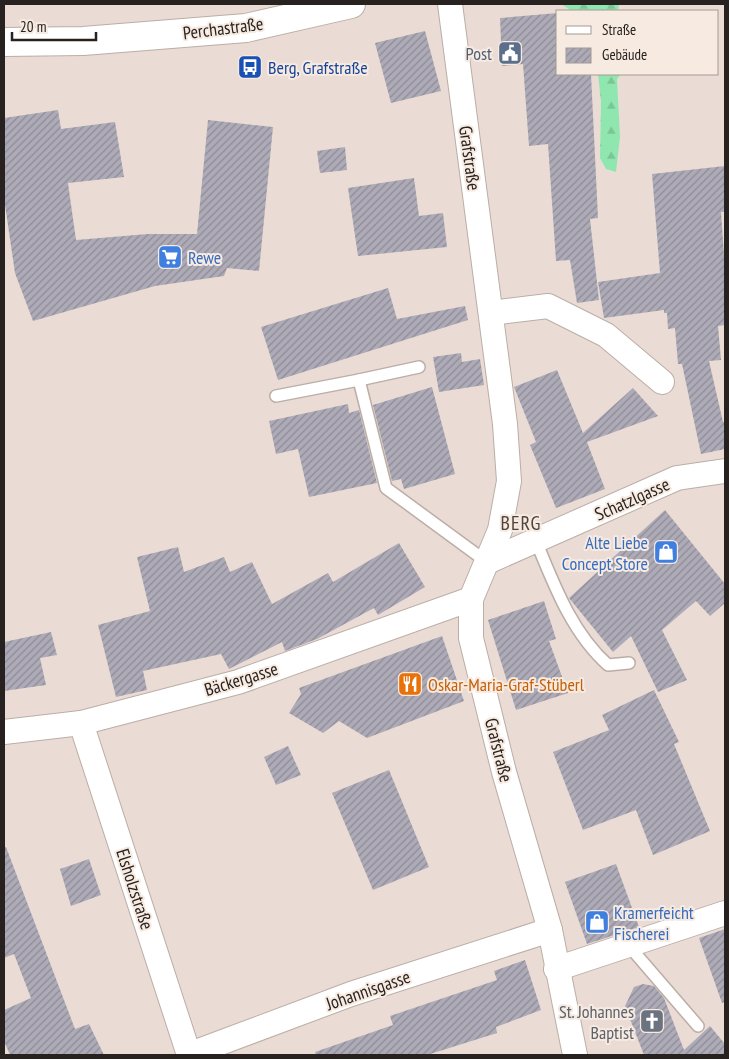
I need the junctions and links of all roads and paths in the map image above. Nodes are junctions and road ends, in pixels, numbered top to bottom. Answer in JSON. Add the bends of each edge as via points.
{"nodes":[{"id":1,"x":351,"y":4,"type":"edge"},
{"id":2,"x":450,"y":4,"type":"edge"},
{"id":3,"x":4,"y":42,"type":"edge"},
{"id":4,"x":490,"y":312,"type":"junction"},
{"id":5,"x":419,"y":367,"type":"dead end"},
{"id":6,"x":359,"y":380,"type":"junction"},
{"id":7,"x":662,"y":382,"type":"dead end"},
{"id":8,"x":276,"y":396,"type":"dead end"},
{"id":9,"x":725,"y":471,"type":"edge"},
{"id":10,"x":536,"y":541,"type":"junction"},
{"id":11,"x":487,"y":562,"type":"junction"},
{"id":12,"x":470,"y":600,"type":"junction"},
{"id":13,"x":629,"y":663,"type":"dead end"},
{"id":14,"x":81,"y":723,"type":"junction"},
{"id":15,"x":4,"y":732,"type":"edge"},
{"id":16,"x":725,"y":914,"type":"edge"},
{"id":17,"x":629,"y":946,"type":"junction"},
{"id":18,"x":553,"y":950,"type":"junction"},
{"id":19,"x":698,"y":1026,"type":"dead end"},
{"id":20,"x":189,"y":1055,"type":"edge"},
{"id":21,"x":575,"y":1055,"type":"edge"}],
"edges":[{"from":1,"to":3,"type":"main road","name":"Perchastraße","via":[[246,28],[84,41]]},
{"from":2,"to":4,"type":"street","name":"Grafstraße"},
{"from":4,"to":7,"type":"street","via":[[548,306],[606,335]]},
{"from":4,"to":11,"type":"street","name":"Grafstraße","via":[[509,481],[500,530]]},
{"from":5,"to":6,"type":"lane"},
{"from":6,"to":8,"type":"lane"},
{"from":6,"to":11,"type":"lane","via":[[386,488]]},
{"from":9,"to":10,"type":"street","name":"Schatzlgasse","via":[[678,478]]},
{"from":10,"to":11,"type":"street","name":"Schatzlgasse"},
{"from":10,"to":13,"type":"lane","via":[[560,597],[592,651],[608,665]]},
{"from":11,"to":12,"type":"street","name":"Grafstraße"},
{"from":12,"to":14,"type":"street","name":"Bäckergasse","via":[[238,682]]},
{"from":12,"to":18,"type":"street","name":"Grafstraße","via":[[472,638],[504,772]]},
{"from":14,"to":15,"type":"street","name":"Bäckergasse"},
{"from":14,"to":20,"type":"street","name":"Elsholzstraße"},
{"from":16,"to":17,"type":"street","name":"Johannisgasse"},
{"from":17,"to":18,"type":"street","name":"Johannisgasse"},
{"from":17,"to":19,"type":"lane"},
{"from":18,"to":20,"type":"street","name":"Johannisgasse","via":[[351,994]]},
{"from":18,"to":21,"type":"street","name":"Grafstraße"}]}
